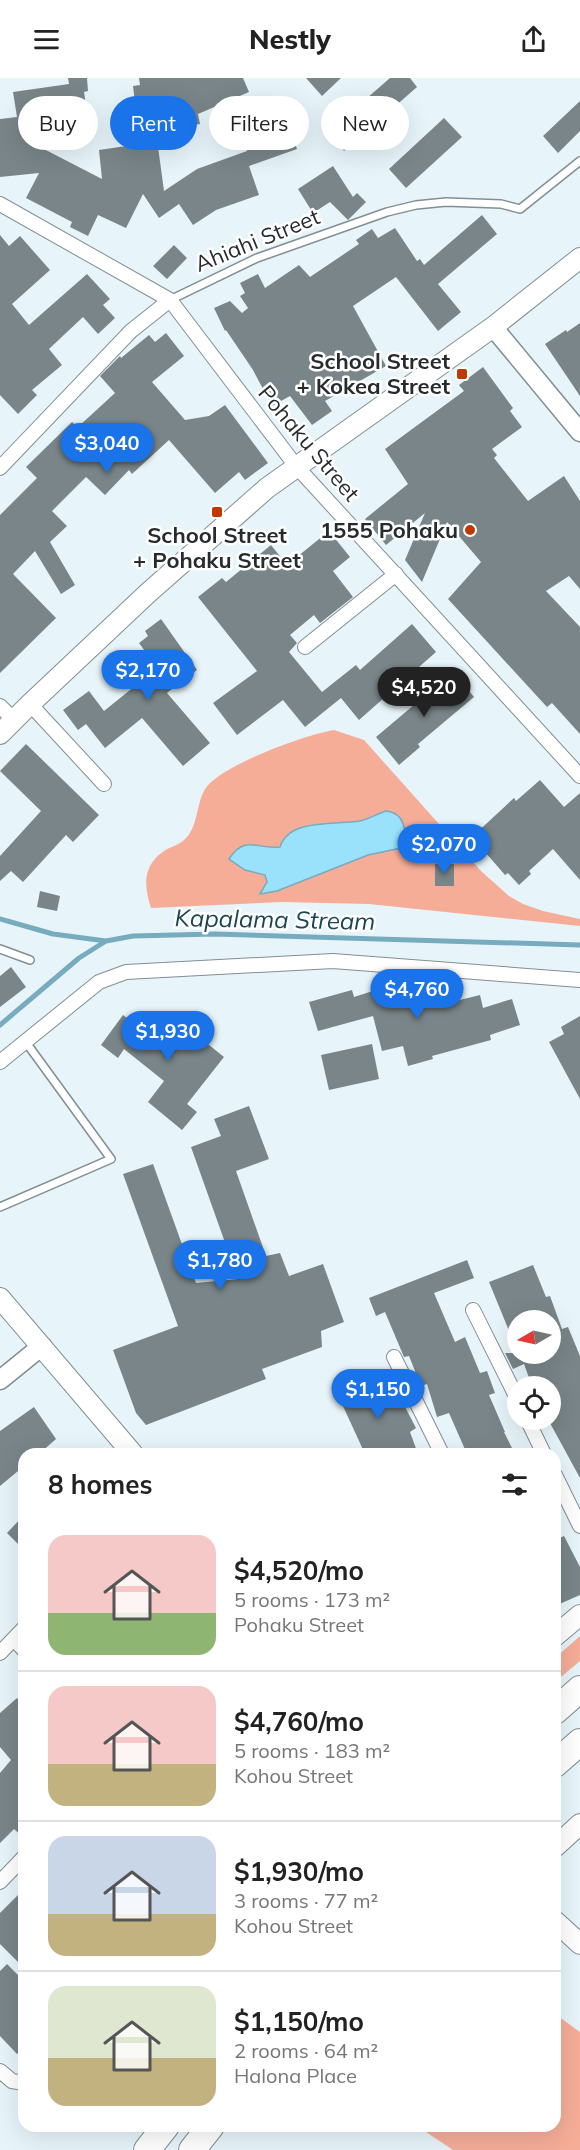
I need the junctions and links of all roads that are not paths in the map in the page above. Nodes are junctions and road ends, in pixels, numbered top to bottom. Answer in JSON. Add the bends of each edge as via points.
{"nodes":[{"id":1,"x":580,"y":161,"type":"edge"},
{"id":2,"x":0,"y":204,"type":"edge"},
{"id":3,"x":580,"y":258,"type":"edge"},
{"id":4,"x":170,"y":300,"type":"junction"},
{"id":5,"x":493,"y":327,"type":"junction"},
{"id":6,"x":580,"y":432,"type":"edge"},
{"id":7,"x":296,"y":466,"type":"junction"},
{"id":8,"x":0,"y":468,"type":"edge"},
{"id":9,"x":396,"y":574,"type":"junction"},
{"id":10,"x":305,"y":647,"type":"dead end"},
{"id":11,"x":30,"y":704,"type":"junction"},
{"id":12,"x":7,"y":713,"type":"edge"},
{"id":13,"x":0,"y":734,"type":"edge"},
{"id":14,"x":580,"y":776,"type":"edge"},
{"id":15,"x":104,"y":784,"type":"dead end"},
{"id":16,"x":0,"y":949,"type":"edge"},
{"id":17,"x":30,"y":960,"type":"dead end"},
{"id":18,"x":580,"y":981,"type":"edge"},
{"id":19,"x":25,"y":1041,"type":"junction"},
{"id":20,"x":0,"y":1062,"type":"edge"},
{"id":21,"x":0,"y":1207,"type":"edge"},
{"id":22,"x":0,"y":1298,"type":"edge"},
{"id":23,"x":473,"y":1310,"type":"dead end"},
{"id":24,"x":42,"y":1346,"type":"junction"},
{"id":25,"x":393,"y":1357,"type":"dead end"},
{"id":26,"x":507,"y":1378,"type":"edge"},
{"id":27,"x":0,"y":1380,"type":"edge"},
{"id":28,"x":532,"y":1430,"type":"edge"},
{"id":29,"x":128,"y":1448,"type":"edge"},
{"id":30,"x":439,"y":1448,"type":"edge"},
{"id":31,"x":541,"y":1448,"type":"edge"},
{"id":32,"x":561,"y":1487,"type":"edge"},
{"id":33,"x":580,"y":1526,"type":"edge"},
{"id":34,"x":580,"y":1615,"type":"edge"},
{"id":35,"x":561,"y":1631,"type":"edge"},
{"id":36,"x":18,"y":1635,"type":"edge"},
{"id":37,"x":14,"y":1639,"type":"junction"},
{"id":38,"x":18,"y":1643,"type":"edge"},
{"id":39,"x":0,"y":1653,"type":"edge"},
{"id":40,"x":580,"y":1689,"type":"edge"},
{"id":41,"x":561,"y":1706,"type":"edge"},
{"id":42,"x":580,"y":1742,"type":"edge"},
{"id":43,"x":561,"y":1759,"type":"edge"},
{"id":44,"x":580,"y":1824,"type":"edge"},
{"id":45,"x":561,"y":1841,"type":"edge"},
{"id":46,"x":18,"y":1863,"type":"edge"},
{"id":47,"x":0,"y":1882,"type":"edge"},
{"id":48,"x":561,"y":1927,"type":"edge"},
{"id":49,"x":580,"y":1944,"type":"edge"},
{"id":50,"x":0,"y":2071,"type":"edge"},
{"id":51,"x":18,"y":2082,"type":"edge"},
{"id":52,"x":161,"y":2132,"type":"edge"},
{"id":53,"x":207,"y":2132,"type":"edge"},
{"id":54,"x":147,"y":2150,"type":"edge"},
{"id":55,"x":192,"y":2150,"type":"edge"}],
"edges":[{"from":1,"to":4,"type":"lane","name":"Ahiahi Street","via":[[520,209],[501,204],[416,204],[257,258]]},
{"from":2,"to":4,"type":"street","name":"Pohaku Street"},
{"from":3,"to":5,"type":"main road"},
{"from":4,"to":7,"type":"street","name":"Pohaku Street"},
{"from":4,"to":8,"type":"street","name":"Ahiahi Street","via":[[131,331]]},
{"from":5,"to":6,"type":"street"},
{"from":5,"to":7,"type":"main road"},
{"from":7,"to":9,"type":"street","name":"Pohaku Street"},
{"from":7,"to":11,"type":"main road","via":[[148,593]]},
{"from":9,"to":10,"type":"street"},
{"from":9,"to":14,"type":"street","name":"Pohaku Street"},
{"from":11,"to":12,"type":"main road"},
{"from":11,"to":15,"type":"street"},
{"from":12,"to":13,"type":"main road"},
{"from":16,"to":17,"type":"lane"},
{"from":18,"to":19,"type":"street","via":[[333,961],[126,972],[99,982]]},
{"from":19,"to":20,"type":"street"},
{"from":19,"to":21,"type":"lane","via":[[111,1159]]},
{"from":22,"to":24,"type":"main road"},
{"from":23,"to":26,"type":"street"},
{"from":24,"to":27,"type":"street"},
{"from":24,"to":29,"type":"main road"},
{"from":25,"to":30,"type":"street"},
{"from":28,"to":31,"type":"street"},
{"from":32,"to":33,"type":"street"},
{"from":34,"to":35,"type":"main road"},
{"from":36,"to":37,"type":"street"},
{"from":37,"to":38,"type":"street"},
{"from":37,"to":39,"type":"street"},
{"from":40,"to":41,"type":"highway"},
{"from":42,"to":43,"type":"highway"},
{"from":44,"to":45,"type":"main road"},
{"from":46,"to":47,"type":"street"},
{"from":48,"to":49,"type":"main road"},
{"from":50,"to":51,"type":"street"},
{"from":52,"to":54,"type":"highway"},
{"from":53,"to":55,"type":"highway"}]}
